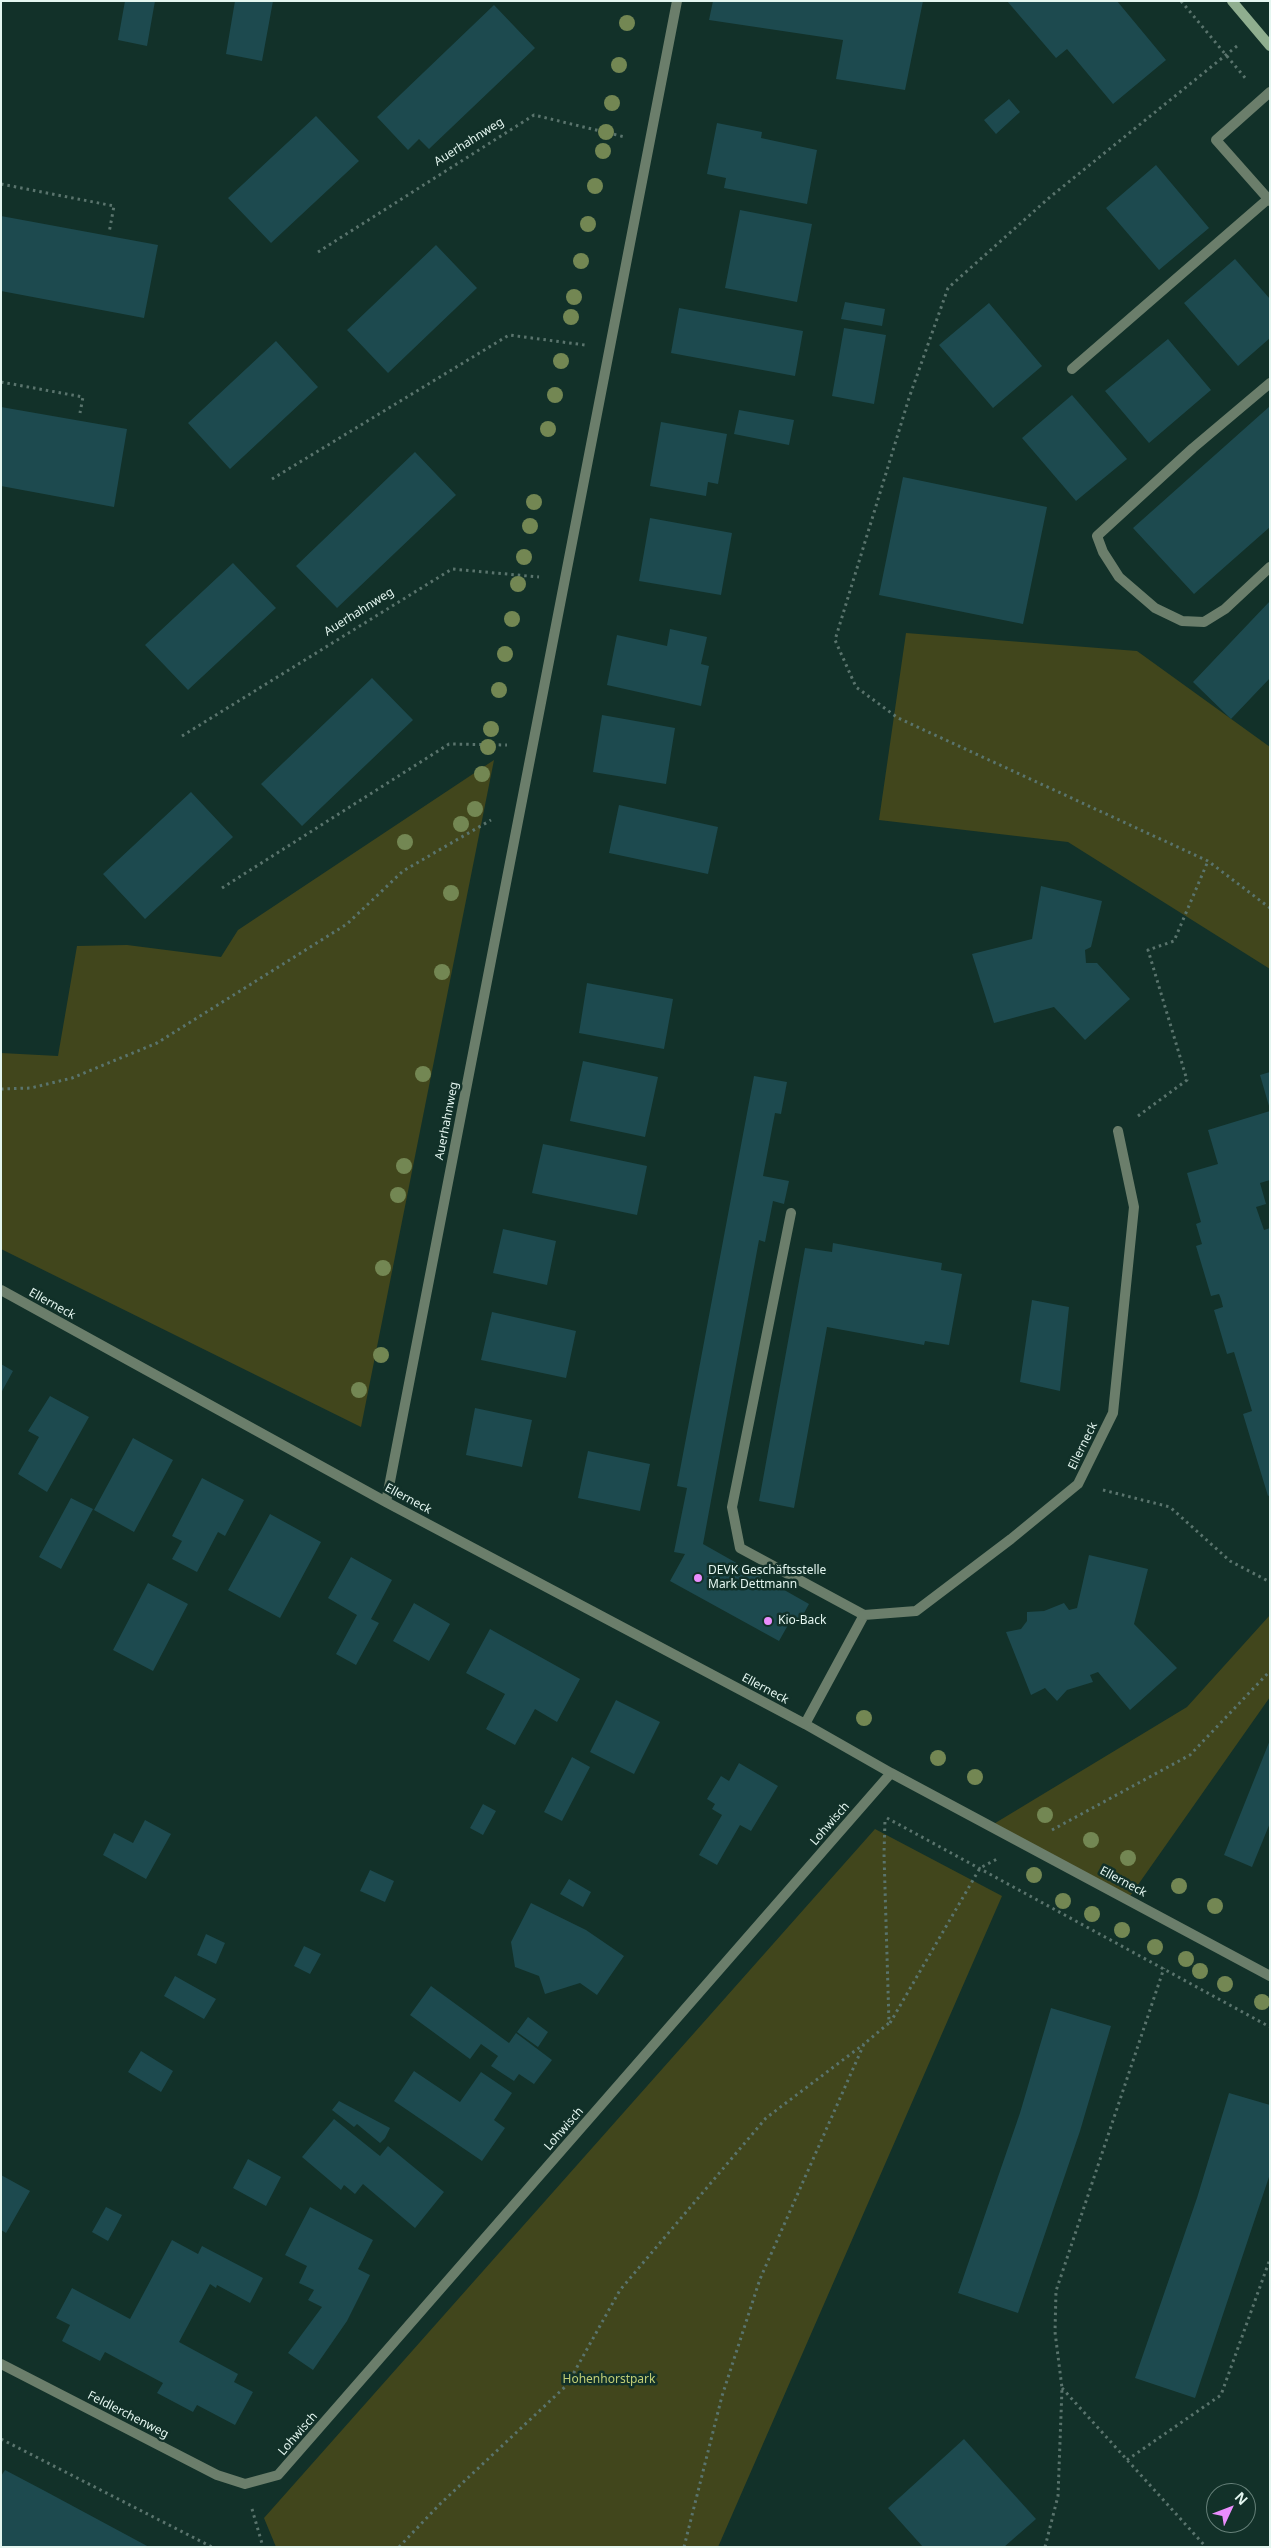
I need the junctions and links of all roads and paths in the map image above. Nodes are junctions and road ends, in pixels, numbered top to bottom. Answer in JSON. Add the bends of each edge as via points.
{"nodes":[{"id":1,"x":677,"y":1,"type":"edge"},
{"id":2,"x":1181,"y":1,"type":"edge"},
{"id":3,"x":1232,"y":1,"type":"edge"},
{"id":4,"x":1258,"y":32,"type":"junction"},
{"id":5,"x":1270,"y":46,"type":"edge"},
{"id":6,"x":1226,"y":54,"type":"junction"},
{"id":7,"x":1270,"y":92,"type":"edge"},
{"id":8,"x":1262,"y":99,"type":"junction"},
{"id":9,"x":649,"y":143,"type":"junction"},
{"id":10,"x":1,"y":184,"type":"edge"},
{"id":11,"x":1269,"y":200,"type":"edge"},
{"id":12,"x":109,"y":233,"type":"dead end"},
{"id":13,"x":318,"y":252,"type":"dead end"},
{"id":14,"x":610,"y":348,"type":"junction"},
{"id":15,"x":1072,"y":369,"type":"dead end"},
{"id":16,"x":1,"y":382,"type":"edge"},
{"id":17,"x":1270,"y":383,"type":"edge"},
{"id":18,"x":80,"y":413,"type":"dead end"},
{"id":19,"x":272,"y":479,"type":"dead end"},
{"id":20,"x":1270,"y":567,"type":"edge"},
{"id":21,"x":565,"y":580,"type":"junction"},
{"id":22,"x":182,"y":736,"type":"dead end"},
{"id":23,"x":533,"y":746,"type":"junction"},
{"id":24,"x":522,"y":802,"type":"junction"},
{"id":25,"x":1208,"y":861,"type":"junction"},
{"id":26,"x":222,"y":888,"type":"dead end"},
{"id":27,"x":1270,"y":908,"type":"edge"},
{"id":28,"x":1,"y":1089,"type":"edge"},
{"id":29,"x":1118,"y":1131,"type":"joint"},
{"id":30,"x":791,"y":1213,"type":"dead end"},
{"id":31,"x":1,"y":1290,"type":"edge"},
{"id":32,"x":1078,"y":1484,"type":"junction"},
{"id":33,"x":386,"y":1502,"type":"junction"},
{"id":34,"x":1270,"y":1582,"type":"edge"},
{"id":35,"x":864,"y":1615,"type":"junction"},
{"id":36,"x":805,"y":1724,"type":"junction"},
{"id":37,"x":891,"y":1773,"type":"junction"},
{"id":38,"x":885,"y":1819,"type":"junction"},
{"id":39,"x":1164,"y":1968,"type":"junction"},
{"id":40,"x":1270,"y":1976,"type":"edge"},
{"id":41,"x":1270,"y":2027,"type":"edge"},
{"id":42,"x":864,"y":2044,"type":"junction"},
{"id":43,"x":1270,"y":2259,"type":"edge"},
{"id":44,"x":1,"y":2364,"type":"edge"},
{"id":45,"x":1062,"y":2388,"type":"junction"},
{"id":46,"x":1,"y":2439,"type":"edge"},
{"id":47,"x":1127,"y":2460,"type":"junction"},
{"id":48,"x":245,"y":2484,"type":"junction"},
{"id":49,"x":212,"y":2547,"type":"edge"},
{"id":50,"x":263,"y":2547,"type":"edge"},
{"id":51,"x":399,"y":2547,"type":"edge"},
{"id":52,"x":684,"y":2547,"type":"edge"},
{"id":53,"x":1045,"y":2547,"type":"edge"},
{"id":54,"x":1206,"y":2547,"type":"edge"}],
"edges":[{"from":1,"to":9,"type":"street","name":"Auerhahnweg"},
{"from":2,"to":6,"type":"path"},
{"from":3,"to":4,"type":"main road"},
{"from":4,"to":5,"type":"main road"},
{"from":4,"to":6,"type":"path"},
{"from":6,"to":8,"type":"path"},
{"from":6,"to":25,"type":"path","via":[[1050,197],[948,288],[909,398],[835,640],[856,686],[898,718]]},
{"from":7,"to":8,"type":"street"},
{"from":8,"to":11,"type":"street","via":[[1216,140]]},
{"from":9,"to":13,"type":"path","name":"Auerhahnweg","via":[[534,116]]},
{"from":9,"to":14,"type":"street","name":"Auerhahnweg"},
{"from":10,"to":12,"type":"path","via":[[114,206]]},
{"from":11,"to":15,"type":"street"},
{"from":14,"to":19,"type":"path","via":[[509,335]]},
{"from":14,"to":21,"type":"street","name":"Auerhahnweg"},
{"from":16,"to":18,"type":"path","via":[[83,397]]},
{"from":17,"to":20,"type":"street","via":[[1097,536],[1118,577],[1155,608],[1182,621],[1204,622],[1225,609]]},
{"from":21,"to":22,"type":"path","name":"Auerhahnweg","via":[[452,569]]},
{"from":21,"to":23,"type":"street","name":"Auerhahnweg"},
{"from":23,"to":24,"type":"street","name":"Auerhahnweg"},
{"from":23,"to":26,"type":"path","via":[[449,744]]},
{"from":24,"to":28,"type":"path","via":[[403,871],[347,924],[158,1043],[72,1078],[31,1088]]},
{"from":24,"to":33,"type":"street","name":"Auerhahnweg"},
{"from":25,"to":27,"type":"path"},
{"from":25,"to":29,"type":"path","via":[[1174,942],[1148,950],[1187,1080]]},
{"from":29,"to":32,"type":"street","name":"Ellerneck","via":[[1134,1207],[1113,1413]]},
{"from":30,"to":35,"type":"street","via":[[732,1507],[740,1548]]},
{"from":31,"to":33,"type":"street","name":"Ellerneck"},
{"from":32,"to":34,"type":"path","via":[[1170,1507],[1230,1561]]},
{"from":32,"to":35,"type":"street","name":"Ellerneck","via":[[916,1611]]},
{"from":33,"to":36,"type":"street","name":"Ellerneck"},
{"from":35,"to":36,"type":"street"},
{"from":36,"to":37,"type":"street","name":"Ellerneck"},
{"from":37,"to":38,"type":"path"},
{"from":37,"to":40,"type":"street","name":"Ellerneck"},
{"from":37,"to":48,"type":"street","name":"Lohwisch","via":[[278,2475]]},
{"from":38,"to":39,"type":"path"},
{"from":38,"to":42,"type":"path","via":[[889,2023]]},
{"from":39,"to":41,"type":"path"},
{"from":39,"to":45,"type":"path","via":[[1056,2290],[1055,2332]]},
{"from":42,"to":51,"type":"path","via":[[766,2118],[620,2290],[567,2385]]},
{"from":42,"to":52,"type":"path","via":[[760,2279],[722,2396]]},
{"from":43,"to":47,"type":"path","via":[[1221,2396]]},
{"from":44,"to":48,"type":"street","name":"Feldlerchenweg","via":[[216,2475]]},
{"from":45,"to":47,"type":"path"},
{"from":45,"to":53,"type":"path","via":[[1058,2496]]},
{"from":46,"to":49,"type":"path"},
{"from":47,"to":54,"type":"path"},
{"from":48,"to":50,"type":"path"}]}
